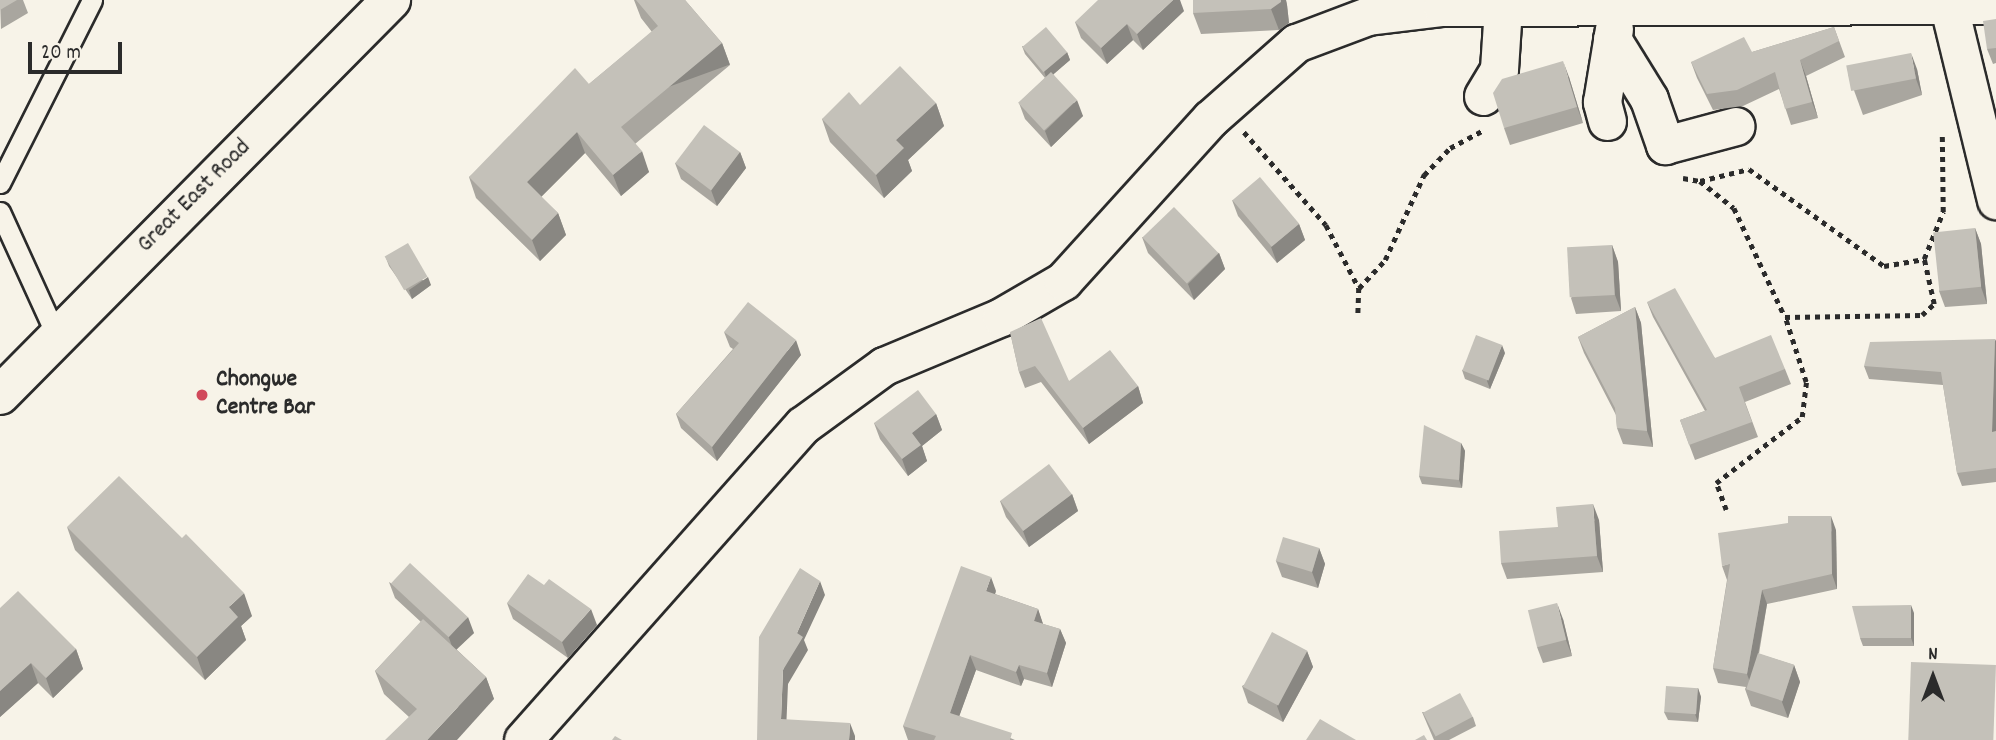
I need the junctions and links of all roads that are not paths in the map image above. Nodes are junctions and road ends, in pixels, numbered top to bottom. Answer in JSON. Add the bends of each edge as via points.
{"nodes":[{"id":1,"x":92,"y":0,"type":"edge"},
{"id":2,"x":391,"y":0,"type":"edge"},
{"id":3,"x":1571,"y":4,"type":"edge"},
{"id":4,"x":1494,"y":5,"type":"edge"},
{"id":5,"x":1939,"y":5,"type":"edge"},
{"id":6,"x":1996,"y":5,"type":"edge"},
{"id":7,"x":1615,"y":23,"type":"junction"},
{"id":8,"x":1483,"y":96,"type":"road end"},
{"id":9,"x":1608,"y":121,"type":"dead end"},
{"id":10,"x":1736,"y":126,"type":"dead end"},
{"id":11,"x":0,"y":183,"type":"edge"},
{"id":12,"x":1996,"y":200,"type":"edge"},
{"id":13,"x":0,"y":212,"type":"edge"},
{"id":14,"x":57,"y":337,"type":"junction"},
{"id":15,"x":0,"y":395,"type":"edge"},
{"id":16,"x":523,"y":740,"type":"edge"}],
"edges":[{"from":1,"to":11,"type":"lane"},
{"from":2,"to":14,"type":"highway","name":"Great East Road"},
{"from":3,"to":4,"type":"street"},
{"from":3,"to":7,"type":"street"},
{"from":4,"to":8,"type":"street","via":[[1499,69]]},
{"from":4,"to":16,"type":"street","via":[[1368,16],[1296,43],[1224,106],[1063,281],[1001,317],[884,366],[803,425]]},
{"from":5,"to":6,"type":"street"},
{"from":5,"to":7,"type":"street"},
{"from":5,"to":12,"type":"street"},
{"from":7,"to":9,"type":"street","via":[[1602,102]]},
{"from":7,"to":10,"type":"street","via":[[1665,145]]},
{"from":13,"to":14,"type":"lane"},
{"from":14,"to":15,"type":"highway","name":"Great East Road"}]}
